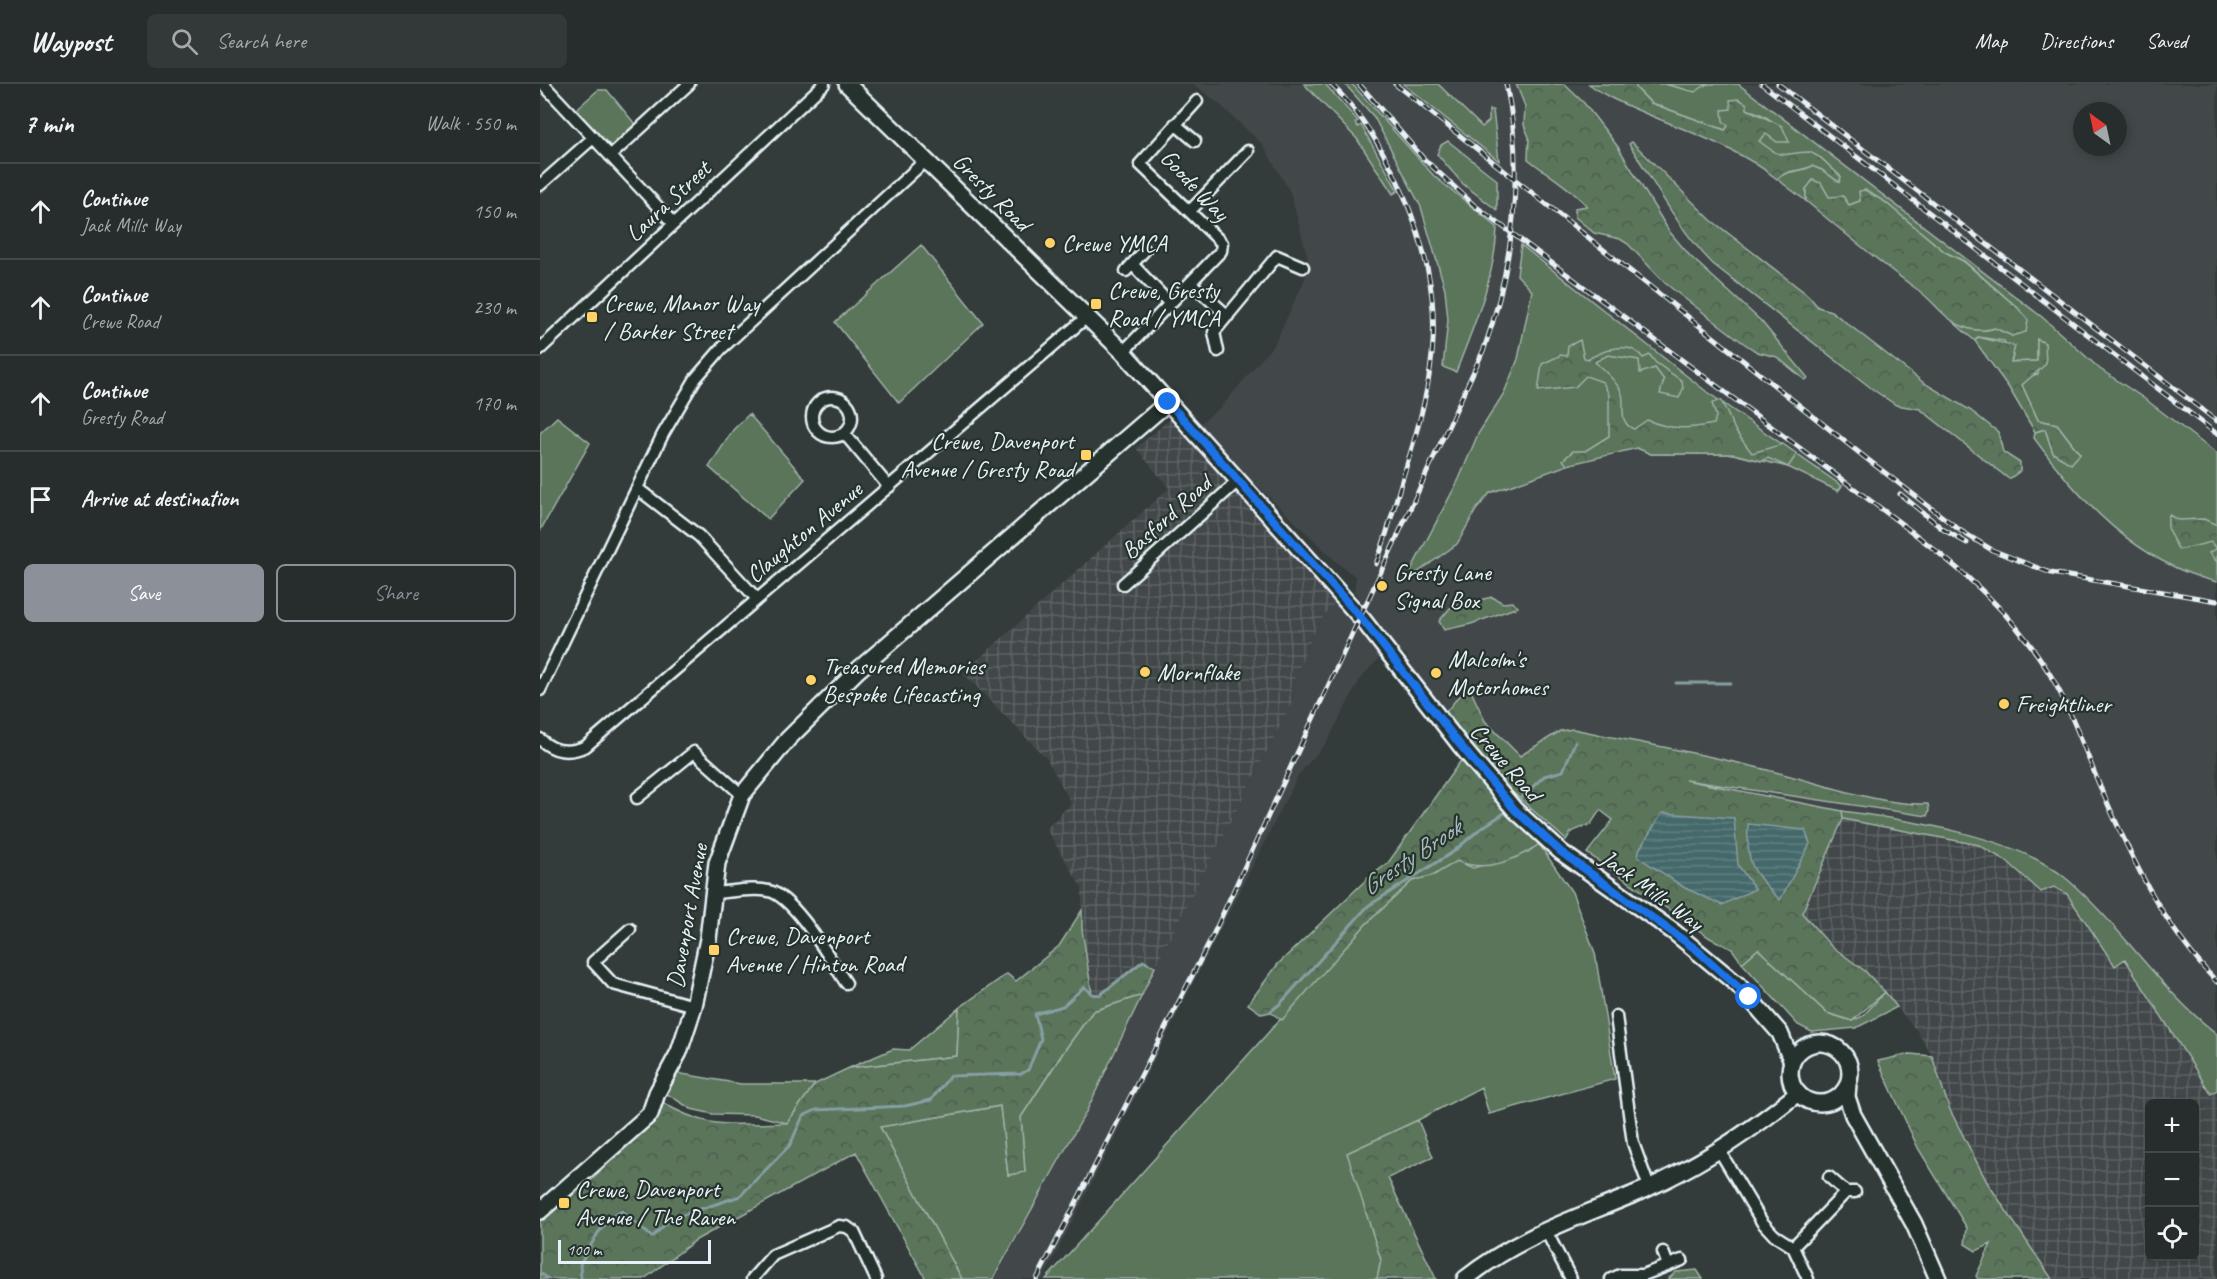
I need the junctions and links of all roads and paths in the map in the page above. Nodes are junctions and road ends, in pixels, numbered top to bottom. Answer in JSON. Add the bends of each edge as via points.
{"nodes":[{"id":1,"x":543,"y":84,"type":"edge"},
{"id":2,"x":689,"y":84,"type":"edge"},
{"id":3,"x":824,"y":84,"type":"edge"},
{"id":4,"x":847,"y":84,"type":"edge"},
{"id":5,"x":1197,"y":101,"type":"dead end"},
{"id":6,"x":1175,"y":124,"type":"junction"},
{"id":7,"x":593,"y":138,"type":"junction"},
{"id":8,"x":1195,"y":141,"type":"dead end"},
{"id":9,"x":1248,"y":151,"type":"dead end"},
{"id":10,"x":610,"y":156,"type":"junction"},
{"id":11,"x":927,"y":159,"type":"junction"},
{"id":12,"x":540,"y":185,"type":"edge"},
{"id":13,"x":1190,"y":211,"type":"junction"},
{"id":14,"x":674,"y":224,"type":"junction"},
{"id":15,"x":1145,"y":250,"type":"dead end"},
{"id":16,"x":1303,"y":267,"type":"dead end"},
{"id":17,"x":1192,"y":284,"type":"junction"},
{"id":18,"x":1170,"y":304,"type":"junction"},
{"id":19,"x":1088,"y":316,"type":"junction"},
{"id":20,"x":1228,"y":316,"type":"junction"},
{"id":21,"x":540,"y":349,"type":"edge"},
{"id":22,"x":1218,"y":351,"type":"dead end"},
{"id":23,"x":1123,"y":352,"type":"junction"},
{"id":24,"x":1168,"y":402,"type":"junction"},
{"id":25,"x":844,"y":433,"type":"dead end"},
{"id":26,"x":1237,"y":482,"type":"junction"},
{"id":27,"x":889,"y":487,"type":"junction"},
{"id":28,"x":638,"y":489,"type":"junction"},
{"id":29,"x":1123,"y":584,"type":"dead end"},
{"id":30,"x":757,"y":599,"type":"junction"},
{"id":31,"x":1346,"y":600,"type":"joint"},
{"id":32,"x":540,"y":690,"type":"edge"},
{"id":33,"x":540,"y":739,"type":"edge"},
{"id":34,"x":742,"y":795,"type":"junction"},
{"id":35,"x":637,"y":798,"type":"dead end"},
{"id":36,"x":1574,"y":862,"type":"joint"},
{"id":37,"x":714,"y":892,"type":"junction"},
{"id":38,"x":630,"y":929,"type":"dead end"},
{"id":39,"x":846,"y":983,"type":"dead end"},
{"id":40,"x":694,"y":1006,"type":"junction"},
{"id":41,"x":1616,"y":1016,"type":"dead end"},
{"id":42,"x":1780,"y":1033,"type":"junction"},
{"id":43,"x":1807,"y":1046,"type":"junction"},
{"id":44,"x":1792,"y":1062,"type":"junction"},
{"id":45,"x":1848,"y":1084,"type":"junction"},
{"id":46,"x":1798,"y":1093,"type":"junction"},
{"id":47,"x":1832,"y":1100,"type":"junction"},
{"id":48,"x":1853,"y":1115,"type":"junction"},
{"id":49,"x":1719,"y":1150,"type":"junction"},
{"id":50,"x":1829,"y":1177,"type":"dead end"},
{"id":51,"x":1649,"y":1187,"type":"junction"},
{"id":52,"x":540,"y":1211,"type":"edge"},
{"id":53,"x":1545,"y":1228,"type":"junction"},
{"id":54,"x":1793,"y":1247,"type":"junction"},
{"id":55,"x":1663,"y":1252,"type":"dead end"},
{"id":56,"x":1682,"y":1260,"type":"dead end"},
{"id":57,"x":1668,"y":1265,"type":"junction"},
{"id":58,"x":752,"y":1279,"type":"edge"},
{"id":59,"x":876,"y":1279,"type":"edge"},
{"id":60,"x":1465,"y":1279,"type":"edge"},
{"id":61,"x":1571,"y":1279,"type":"edge"},
{"id":62,"x":1611,"y":1279,"type":"edge"},
{"id":63,"x":1808,"y":1279,"type":"edge"},
{"id":64,"x":1938,"y":1279,"type":"edge"}],
"edges":[{"from":1,"to":7,"type":"street"},
{"from":2,"to":10,"type":"street"},
{"from":3,"to":14,"type":"street","name":"Laura Street"},
{"from":4,"to":11,"type":"main road","name":"Gresty Road"},
{"from":5,"to":6,"type":"street","name":"Goode Way"},
{"from":6,"to":8,"type":"street","name":"Goode Way"},
{"from":6,"to":13,"type":"street","name":"Goode Way","via":[[1140,164]]},
{"from":7,"to":10,"type":"street"},
{"from":7,"to":12,"type":"street"},
{"from":9,"to":13,"type":"street"},
{"from":10,"to":14,"type":"street"},
{"from":11,"to":19,"type":"main road","name":"Gresty Road"},
{"from":11,"to":28,"type":"street","via":[[716,355],[696,378],[674,415]]},
{"from":13,"to":17,"type":"street","name":"Goode Way","via":[[1222,243],[1221,251]]},
{"from":14,"to":21,"type":"street","name":"Laura Street"},
{"from":15,"to":18,"type":"street","via":[[1129,268]]},
{"from":16,"to":20,"type":"street","via":[[1277,256]]},
{"from":17,"to":18,"type":"street","name":"Goode Way"},
{"from":17,"to":20,"type":"street"},
{"from":18,"to":23,"type":"street","name":"Goode Way"},
{"from":19,"to":23,"type":"main road","name":"Gresty Road"},
{"from":19,"to":27,"type":"street","name":"Claughton Avenue"},
{"from":20,"to":22,"type":"street","via":[[1214,332]]},
{"from":23,"to":24,"type":"main road","name":"Gresty Road"},
{"from":24,"to":26,"type":"main road","name":"Gresty Road"},
{"from":24,"to":34,"type":"main road","name":"Davenport Avenue","via":[[858,670],[788,739]]},
{"from":25,"to":27,"type":"street"},
{"from":26,"to":29,"type":"street","name":"Basford Road"},
{"from":26,"to":31,"type":"main road","name":"Gresty Road"},
{"from":27,"to":30,"type":"street","name":"Claughton Avenue"},
{"from":28,"to":30,"type":"street","via":[[699,536]]},
{"from":28,"to":32,"type":"street"},
{"from":30,"to":33,"type":"street","name":"Claughton Avenue","via":[[586,747],[560,751]]},
{"from":31,"to":36,"type":"main road","name":"Crewe Road","via":[[1513,807]]},
{"from":34,"to":35,"type":"street","via":[[694,752]]},
{"from":34,"to":37,"type":"main road","name":"Davenport Avenue","via":[[719,854]]},
{"from":36,"to":42,"type":"main road","name":"Jack Mills Way","via":[[1697,950],[1738,985]]},
{"from":37,"to":39,"type":"street","via":[[763,890],[782,897]]},
{"from":37,"to":40,"type":"main road","name":"Davenport Avenue"},
{"from":38,"to":40,"type":"street","via":[[593,962],[614,984]]},
{"from":40,"to":52,"type":"main road","name":"Davenport Avenue","via":[[679,1052],[650,1114]]},
{"from":41,"to":51,"type":"street","via":[[1633,1143]]},
{"from":42,"to":43,"type":"main road","name":"Jack Mills Way"},
{"from":42,"to":44,"type":"main road","name":"Jack Mills Way"},
{"from":43,"to":44,"type":"main road"},
{"from":43,"to":45,"type":"main road","via":[[1828,1044],[1838,1048],[1849,1065]]},
{"from":44,"to":46,"type":"main road","via":[[1792,1084]]},
{"from":45,"to":47,"type":"main road"},
{"from":45,"to":48,"type":"main road","via":[[1846,1097]]},
{"from":46,"to":47,"type":"main road","via":[[1814,1102]]},
{"from":46,"to":49,"type":"main road"},
{"from":47,"to":48,"type":"main road"},
{"from":48,"to":64,"type":"main road","via":[[1914,1224]]},
{"from":49,"to":51,"type":"main road"},
{"from":49,"to":54,"type":"street","via":[[1762,1222]]},
{"from":50,"to":54,"type":"street","via":[[1850,1192]]},
{"from":51,"to":53,"type":"main road"},
{"from":53,"to":60,"type":"main road"},
{"from":53,"to":61,"type":"street"},
{"from":54,"to":63,"type":"street"},
{"from":55,"to":57,"type":"street"},
{"from":56,"to":57,"type":"street"},
{"from":57,"to":62,"type":"street","via":[[1643,1275]]},
{"from":58,"to":59,"type":"street","via":[[773,1255],[839,1226],[854,1232]]}]}
